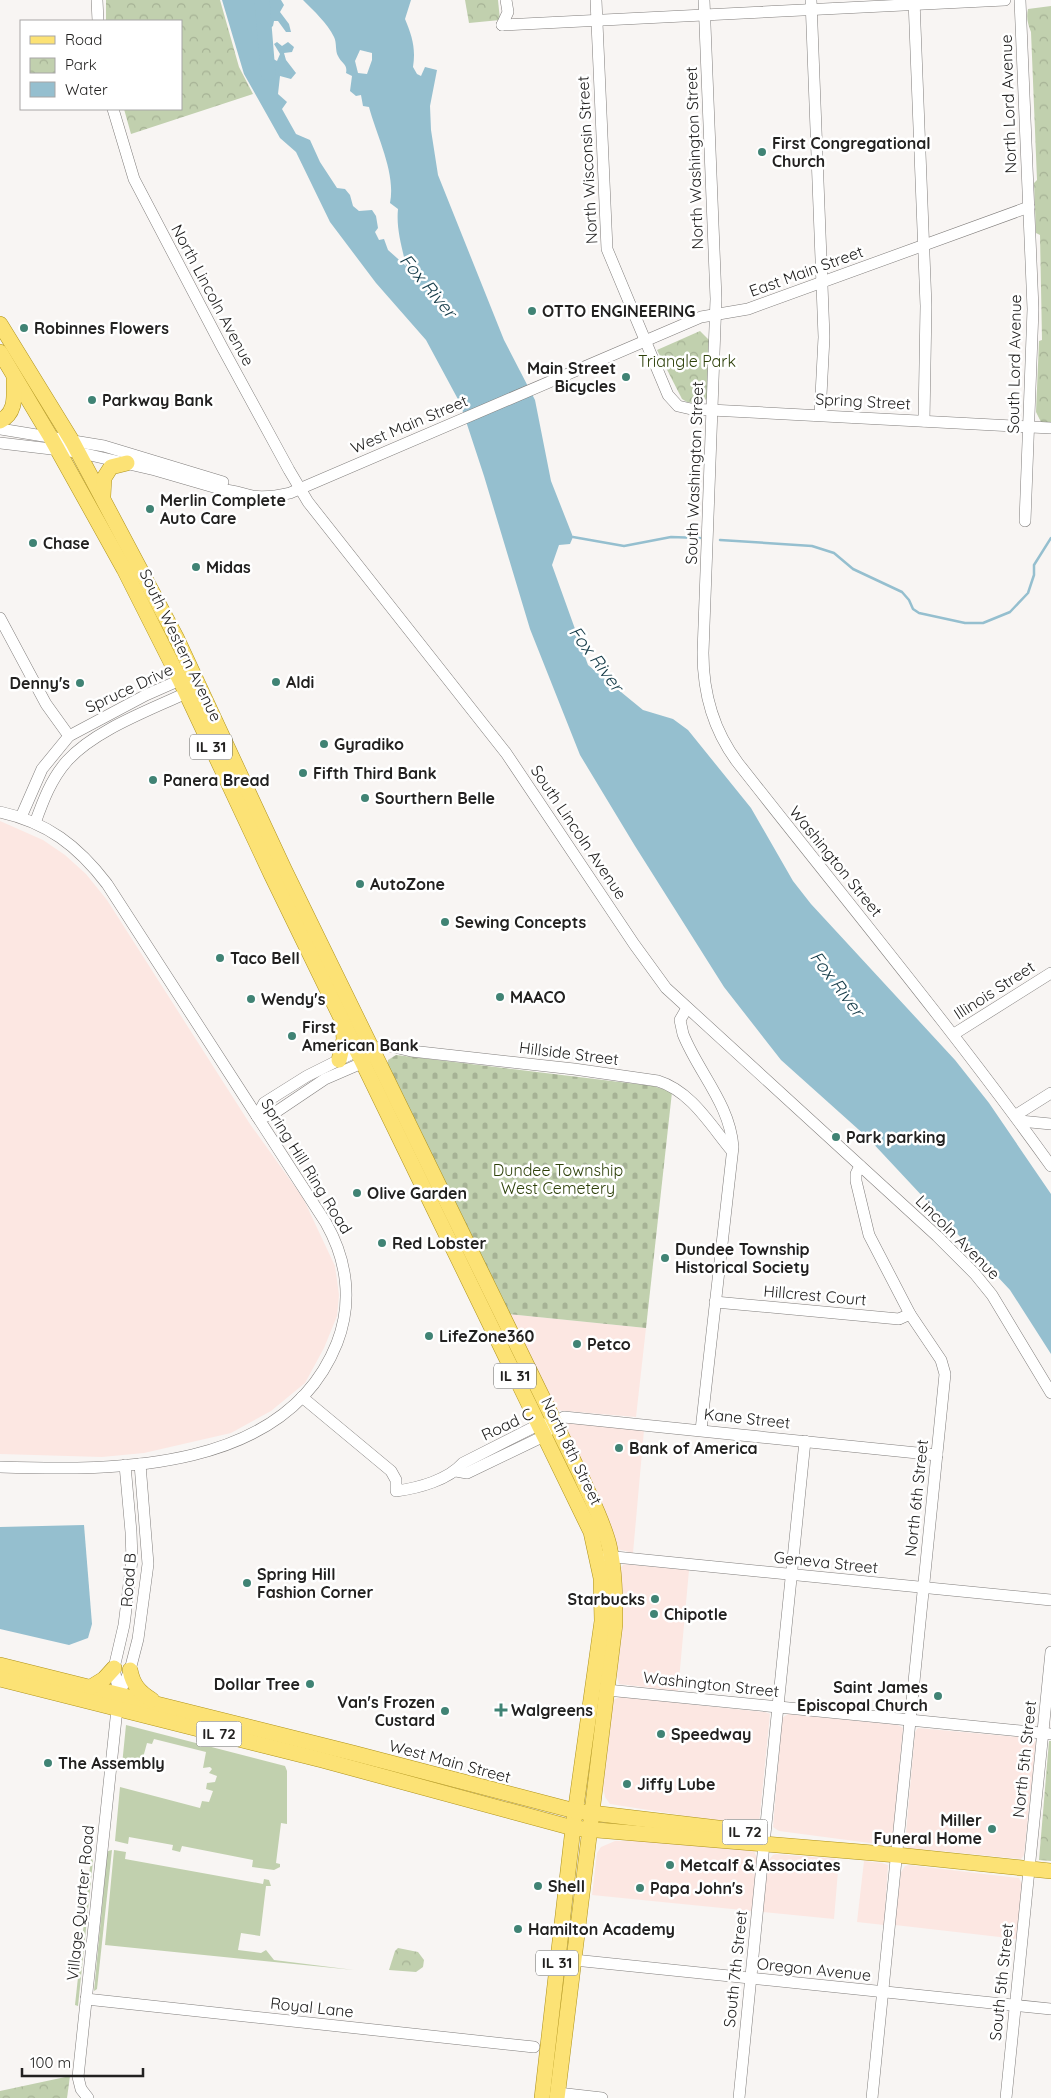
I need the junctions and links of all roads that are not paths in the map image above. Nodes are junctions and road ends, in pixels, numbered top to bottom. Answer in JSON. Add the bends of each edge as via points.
{"nodes":[{"id":1,"x":97,"y":0,"type":"edge"},
{"id":2,"x":506,"y":0,"type":"edge"},
{"id":3,"x":596,"y":0,"type":"edge"},
{"id":4,"x":704,"y":0,"type":"edge"},
{"id":5,"x":1005,"y":0,"type":"edge"},
{"id":6,"x":1020,"y":0,"type":"edge"},
{"id":7,"x":914,"y":2,"type":"edge"},
{"id":8,"x":811,"y":5,"type":"edge"},
{"id":9,"x":704,"y":15,"type":"junction"},
{"id":10,"x":98,"y":20,"type":"edge"},
{"id":11,"x":596,"y":20,"type":"junction"},
{"id":12,"x":113,"y":110,"type":"edge"},
{"id":13,"x":1029,"y":207,"type":"junction"},
{"id":14,"x":924,"y":245,"type":"junction"},
{"id":15,"x":822,"y":282,"type":"junction"},
{"id":16,"x":715,"y":315,"type":"junction"},
{"id":17,"x":0,"y":324,"type":"edge"},
{"id":18,"x":644,"y":342,"type":"junction"},
{"id":19,"x":0,"y":352,"type":"edge"},
{"id":20,"x":594,"y":363,"type":"joint"},
{"id":21,"x":14,"y":377,"type":"junction"},
{"id":22,"x":674,"y":404,"type":"joint"},
{"id":23,"x":712,"y":410,"type":"junction"},
{"id":24,"x":820,"y":415,"type":"junction"},
{"id":25,"x":0,"y":421,"type":"edge"},
{"id":26,"x":924,"y":421,"type":"junction"},
{"id":27,"x":1029,"y":426,"type":"junction"},
{"id":28,"x":1051,"y":428,"type":"edge"},
{"id":29,"x":0,"y":429,"type":"edge"},
{"id":30,"x":0,"y":443,"type":"edge"},
{"id":31,"x":54,"y":443,"type":"junction"},
{"id":32,"x":75,"y":446,"type":"junction"},
{"id":33,"x":127,"y":463,"type":"junction"},
{"id":34,"x":300,"y":489,"type":"junction"},
{"id":35,"x":235,"y":490,"type":"junction"},
{"id":36,"x":103,"y":496,"type":"junction"},
{"id":37,"x":1025,"y":521,"type":"dead end"},
{"id":38,"x":0,"y":618,"type":"edge"},
{"id":39,"x":704,"y":632,"type":"joint"},
{"id":40,"x":196,"y":679,"type":"junction"},
{"id":41,"x":183,"y":686,"type":"junction"},
{"id":42,"x":69,"y":736,"type":"junction"},
{"id":43,"x":0,"y":812,"type":"edge"},
{"id":44,"x":21,"y":817,"type":"junction"},
{"id":45,"x":35,"y":823,"type":"junction"},
{"id":46,"x":1051,"y":972,"type":"edge"},
{"id":47,"x":687,"y":1008,"type":"junction"},
{"id":48,"x":343,"y":1023,"type":"junction"},
{"id":49,"x":954,"y":1034,"type":"junction"},
{"id":50,"x":373,"y":1050,"type":"junction"},
{"id":51,"x":360,"y":1057,"type":"junction"},
{"id":52,"x":339,"y":1060,"type":"junction"},
{"id":53,"x":1051,"y":1093,"type":"edge"},
{"id":54,"x":257,"y":1116,"type":"junction"},
{"id":55,"x":1018,"y":1118,"type":"junction"},
{"id":56,"x":1051,"y":1124,"type":"edge"},
{"id":57,"x":732,"y":1151,"type":"junction"},
{"id":58,"x":860,"y":1166,"type":"junction"},
{"id":59,"x":1051,"y":1166,"type":"edge"},
{"id":60,"x":480,"y":1286,"type":"junction"},
{"id":61,"x":715,"y":1302,"type":"junction"},
{"id":62,"x":910,"y":1314,"type":"junction"},
{"id":63,"x":1051,"y":1393,"type":"edge"},
{"id":64,"x":302,"y":1397,"type":"junction"},
{"id":65,"x":554,"y":1422,"type":"junction"},
{"id":66,"x":541,"y":1430,"type":"junction"},
{"id":67,"x":701,"y":1430,"type":"junction"},
{"id":68,"x":805,"y":1441,"type":"junction"},
{"id":69,"x":937,"y":1455,"type":"junction"},
{"id":70,"x":140,"y":1464,"type":"junction"},
{"id":71,"x":125,"y":1465,"type":"junction"},
{"id":72,"x":0,"y":1466,"type":"edge"},
{"id":73,"x":604,"y":1556,"type":"junction"},
{"id":74,"x":791,"y":1574,"type":"junction"},
{"id":75,"x":924,"y":1588,"type":"junction"},
{"id":76,"x":1051,"y":1600,"type":"edge"},
{"id":77,"x":1051,"y":1652,"type":"edge"},
{"id":78,"x":0,"y":1665,"type":"edge"},
{"id":79,"x":114,"y":1668,"type":"junction"},
{"id":80,"x":130,"y":1670,"type":"junction"},
{"id":81,"x":0,"y":1680,"type":"edge"},
{"id":82,"x":92,"y":1687,"type":"junction"},
{"id":83,"x":608,"y":1690,"type":"junction"},
{"id":84,"x":118,"y":1702,"type":"junction"},
{"id":85,"x":157,"y":1704,"type":"junction"},
{"id":86,"x":778,"y":1707,"type":"junction"},
{"id":87,"x":910,"y":1721,"type":"junction"},
{"id":88,"x":1047,"y":1734,"type":"edge"},
{"id":89,"x":575,"y":1811,"type":"junction"},
{"id":90,"x":592,"y":1814,"type":"junction"},
{"id":91,"x":573,"y":1828,"type":"junction"},
{"id":92,"x":591,"y":1829,"type":"junction"},
{"id":93,"x":765,"y":1839,"type":"junction"},
{"id":94,"x":897,"y":1855,"type":"junction"},
{"id":95,"x":1029,"y":1869,"type":"junction"},
{"id":96,"x":1051,"y":1871,"type":"edge"},
{"id":97,"x":574,"y":1960,"type":"junction"},
{"id":98,"x":751,"y":1978,"type":"junction"},
{"id":99,"x":883,"y":1992,"type":"junction"},
{"id":100,"x":86,"y":1999,"type":"junction"},
{"id":101,"x":1015,"y":2006,"type":"junction"},
{"id":102,"x":1051,"y":2009,"type":"edge"},
{"id":103,"x":534,"y":2047,"type":"dead end"},
{"id":104,"x":558,"y":2096,"type":"edge"},
{"id":105,"x":88,"y":2098,"type":"edge"},
{"id":106,"x":542,"y":2098,"type":"edge"},
{"id":107,"x":602,"y":2098,"type":"edge"},
{"id":108,"x":739,"y":2098,"type":"edge"},
{"id":109,"x":872,"y":2098,"type":"edge"},
{"id":110,"x":1006,"y":2098,"type":"edge"}],
"edges":[{"from":1,"to":10,"type":"street"},
{"from":2,"to":11,"type":"street","via":[[508,12],[502,25]]},
{"from":3,"to":11,"type":"street","name":"North Wisconsin Street"},
{"from":4,"to":9,"type":"street","name":"North Washington Street"},
{"from":5,"to":7,"type":"street"},
{"from":6,"to":13,"type":"street","name":"North Lord Avenue"},
{"from":7,"to":8,"type":"street"},
{"from":7,"to":14,"type":"street"},
{"from":8,"to":9,"type":"street"},
{"from":8,"to":15,"type":"street"},
{"from":9,"to":11,"type":"street"},
{"from":9,"to":16,"type":"street","name":"North Washington Street"},
{"from":11,"to":18,"type":"street","name":"North Wisconsin Street","via":[[606,242]]},
{"from":12,"to":34,"type":"street","name":"North Lincoln Avenue","via":[[134,179]]},
{"from":13,"to":14,"type":"street","name":"East Main Street"},
{"from":13,"to":27,"type":"street","name":"South Lord Avenue","via":[[1033,340]]},
{"from":14,"to":15,"type":"street","name":"East Main Street"},
{"from":14,"to":26,"type":"street","via":[[927,341]]},
{"from":15,"to":16,"type":"street","name":"East Main Street","via":[[743,311]]},
{"from":15,"to":24,"type":"street","via":[[824,347]]},
{"from":16,"to":18,"type":"street","name":"East Main Street","via":[[701,317]]},
{"from":16,"to":23,"type":"street","name":"South Washington Street"},
{"from":17,"to":32,"type":"main road","name":"South Western Avenue"},
{"from":18,"to":20,"type":"street","name":"East Main Street"},
{"from":18,"to":22,"type":"street","name":"North Wisconsin Street"},
{"from":19,"to":21,"type":"main road","number":"IL 31"},
{"from":20,"to":34,"type":"street","name":"West Main Street"},
{"from":21,"to":25,"type":"main road","via":[[14,404],[7,418]]},
{"from":21,"to":31,"type":"main road","number":"IL 31"},
{"from":22,"to":23,"type":"street","name":"Spring Street","via":[[686,409]]},
{"from":23,"to":24,"type":"street","name":"Spring Street"},
{"from":23,"to":39,"type":"street","name":"South Washington Street"},
{"from":24,"to":26,"type":"street","name":"Spring Street"},
{"from":26,"to":27,"type":"street","name":"Spring Street"},
{"from":27,"to":28,"type":"street","name":"Spring Street"},
{"from":27,"to":37,"type":"street","name":"South Lord Avenue"},
{"from":29,"to":31,"type":"street"},
{"from":30,"to":31,"type":"street"},
{"from":31,"to":32,"type":"street","name":"West Main Street"},
{"from":31,"to":41,"type":"main road","name":"South Western Avenue","number":"IL 31","via":[[124,569]]},
{"from":32,"to":33,"type":"street","name":"West Main Street"},
{"from":32,"to":35,"type":"street","name":"West Main Street","via":[[104,446],[190,470],[226,483]]},
{"from":32,"to":36,"type":"main road","name":"South Western Avenue"},
{"from":33,"to":35,"type":"street","name":"West Main Street","via":[[224,490]]},
{"from":33,"to":36,"type":"main road","via":[[111,467],[104,478]]},
{"from":34,"to":35,"type":"street","name":"West Main Street","via":[[263,497]]},
{"from":34,"to":47,"type":"street","name":"South Lincoln Avenue","via":[[502,748],[651,968]]},
{"from":36,"to":40,"type":"main road","name":"South Western Avenue"},
{"from":38,"to":42,"type":"street","via":[[46,704]]},
{"from":39,"to":49,"type":"street","name":"Washington Street","via":[[703,668],[707,700],[730,752]]},
{"from":40,"to":41,"type":"street","name":"Spruce Drive"},
{"from":40,"to":50,"type":"main road","name":"South Western Avenue"},
{"from":41,"to":42,"type":"street","name":"Spruce Drive","via":[[114,712]]},
{"from":41,"to":45,"type":"street","name":"Spruce Drive","via":[[78,750],[56,776]]},
{"from":41,"to":48,"type":"main road","name":"South Western Avenue","number":"IL 31"},
{"from":42,"to":44,"type":"street","name":"Spruce Drive","via":[[42,770]]},
{"from":43,"to":44,"type":"street","name":"Spring Hill Ring Road"},
{"from":44,"to":45,"type":"street","name":"Spring Hill Ring Road"},
{"from":45,"to":54,"type":"street","name":"Spring Hill Ring Road","via":[[73,846],[102,877]]},
{"from":46,"to":49,"type":"street","name":"Illinois Street"},
{"from":47,"to":57,"type":"street","via":[[680,1020],[683,1034],[727,1118],[732,1134]]},
{"from":47,"to":58,"type":"street","name":"South Lincoln Avenue"},
{"from":48,"to":51,"type":"main road","name":"South Western Avenue","number":"IL 31"},
{"from":48,"to":52,"type":"main road","via":[[344,1039]]},
{"from":49,"to":55,"type":"street","name":"Washington Street"},
{"from":50,"to":51,"type":"street","name":"Hillside Street"},
{"from":50,"to":57,"type":"street","name":"Hillside Street","via":[[390,1046],[662,1083],[683,1094]]},
{"from":50,"to":60,"type":"main road","name":"North 8th Street"},
{"from":51,"to":52,"type":"street"},
{"from":51,"to":54,"type":"street","via":[[270,1116]]},
{"from":51,"to":60,"type":"main road","name":"North 8th Street","number":"IL 31"},
{"from":52,"to":54,"type":"street","via":[[264,1103]]},
{"from":53,"to":55,"type":"street"},
{"from":54,"to":64,"type":"street","name":"Spring Hill Ring Road","via":[[333,1234],[346,1276],[345,1309],[339,1338],[326,1366]]},
{"from":55,"to":56,"type":"street"},
{"from":55,"to":59,"type":"street","name":"Washington Street"},
{"from":57,"to":61,"type":"street"},
{"from":58,"to":62,"type":"street","name":"North 6th Street","via":[[856,1181],[866,1228]]},
{"from":58,"to":63,"type":"street","name":"Lincoln Avenue","via":[[986,1286]]},
{"from":60,"to":65,"type":"main road","name":"North 8th Street"},
{"from":60,"to":66,"type":"main road","name":"North 8th Street","number":"IL 31"},
{"from":61,"to":62,"type":"street","name":"Hillcrest Court","via":[[900,1319]]},
{"from":61,"to":67,"type":"street"},
{"from":62,"to":69,"type":"street","name":"North 6th Street","via":[[944,1367]]},
{"from":64,"to":66,"type":"street","name":"Road C","via":[[391,1472],[396,1480],[396,1492],[415,1489],[456,1471],[463,1463]]},
{"from":64,"to":70,"type":"street","name":"Spring Hill Ring Road","via":[[258,1431],[189,1455]]},
{"from":65,"to":66,"type":"street","name":"Road C"},
{"from":65,"to":67,"type":"street","name":"Kane Street","via":[[564,1417]]},
{"from":65,"to":73,"type":"main road","name":"North 8th Street","via":[[597,1511]]},
{"from":66,"to":73,"type":"main road","name":"North 8th Street","number":"IL 31"},
{"from":67,"to":68,"type":"street","name":"Kane Street"},
{"from":68,"to":69,"type":"street","name":"Kane Street"},
{"from":68,"to":74,"type":"street","name":"South 7th Street"},
{"from":69,"to":75,"type":"street","name":"North 6th Street"},
{"from":70,"to":71,"type":"street","name":"Spring Hill Ring Road"},
{"from":70,"to":80,"type":"street","name":"Road B","via":[[148,1564],[142,1615]]},
{"from":71,"to":72,"type":"street","name":"Spring Hill Ring Road","via":[[77,1468]]},
{"from":71,"to":79,"type":"street","name":"Road B","via":[[132,1560],[124,1625]]},
{"from":73,"to":74,"type":"street","name":"Geneva Street"},
{"from":73,"to":83,"type":"main road","name":"North 8th Street","via":[[615,1596]]},
{"from":73,"to":89,"type":"main road","name":"North 8th Street","number":"IL 31","via":[[602,1621]]},
{"from":74,"to":75,"type":"street","name":"Geneva Street"},
{"from":74,"to":86,"type":"street","name":"South 7th Street"},
{"from":75,"to":76,"type":"street","name":"Geneva Street"},
{"from":75,"to":87,"type":"street","name":"North 6th Street"},
{"from":77,"to":88,"type":"street","name":"North 5th Street"},
{"from":78,"to":82,"type":"main road","name":"West Main Street","number":"IL 72"},
{"from":79,"to":82,"type":"main road"},
{"from":79,"to":84,"type":"street","name":"Road B"},
{"from":80,"to":84,"type":"street","name":"Road B"},
{"from":80,"to":85,"type":"main road","via":[[138,1690]]},
{"from":81,"to":84,"type":"main road","name":"West Main Street","number":"IL 72"},
{"from":82,"to":84,"type":"main road","name":"West Main Street","number":"IL 72"},
{"from":83,"to":86,"type":"street","name":"Washington Street"},
{"from":83,"to":90,"type":"main road","name":"North 8th Street"},
{"from":84,"to":85,"type":"main road","name":"West Main Street","number":"IL 72"},
{"from":84,"to":91,"type":"main road","name":"West Main Street","number":"IL 72"},
{"from":84,"to":100,"type":"street","name":"Village Quarter Road"},
{"from":85,"to":89,"type":"main road","name":"West Main Street","number":"IL 72"},
{"from":86,"to":87,"type":"street","name":"Washington Street"},
{"from":86,"to":93,"type":"street","name":"South 7th Street"},
{"from":87,"to":88,"type":"street","name":"Washington Street"},
{"from":87,"to":94,"type":"street","name":"North 6th Street"},
{"from":88,"to":95,"type":"street","name":"North 5th Street"},
{"from":89,"to":90,"type":"main road","name":"West Main Street","number":"IL 72"},
{"from":89,"to":91,"type":"main road","name":"North 8th Street","number":"IL 31"},
{"from":90,"to":92,"type":"main road","name":"North 8th Street"},
{"from":90,"to":93,"type":"main road","name":"West Main Street","number":"IL 72"},
{"from":91,"to":92,"type":"main road","name":"West Main Street","number":"IL 72"},
{"from":91,"to":106,"type":"main road","number":"IL 31"},
{"from":92,"to":93,"type":"main road","name":"West Main Street","number":"IL 72"},
{"from":92,"to":97,"type":"main road","name":"North 8th Street"},
{"from":93,"to":94,"type":"main road","name":"West Main Street","number":"IL 72"},
{"from":93,"to":98,"type":"street","name":"South 7th Street"},
{"from":94,"to":95,"type":"main road","name":"West Main Street","number":"IL 72"},
{"from":94,"to":99,"type":"street","name":"North 6th Street"},
{"from":95,"to":96,"type":"main road","name":"West Main Street","number":"IL 72"},
{"from":95,"to":101,"type":"street","name":"South 5th Street"},
{"from":97,"to":98,"type":"street","name":"Oregon Avenue"},
{"from":97,"to":104,"type":"main road","name":"North 8th Street"},
{"from":98,"to":99,"type":"street","name":"Oregon Avenue"},
{"from":98,"to":108,"type":"street","name":"South 7th Street"},
{"from":99,"to":101,"type":"street","name":"Oregon Avenue"},
{"from":99,"to":109,"type":"street","name":"North 6th Street"},
{"from":100,"to":103,"type":"street","name":"Royal Lane"},
{"from":100,"to":105,"type":"street","name":"Village Quarter Road","via":[[78,2077]]},
{"from":101,"to":102,"type":"street","name":"Oregon Avenue"},
{"from":101,"to":110,"type":"street","name":"South 5th Street"},
{"from":104,"to":107,"type":"street"}]}
